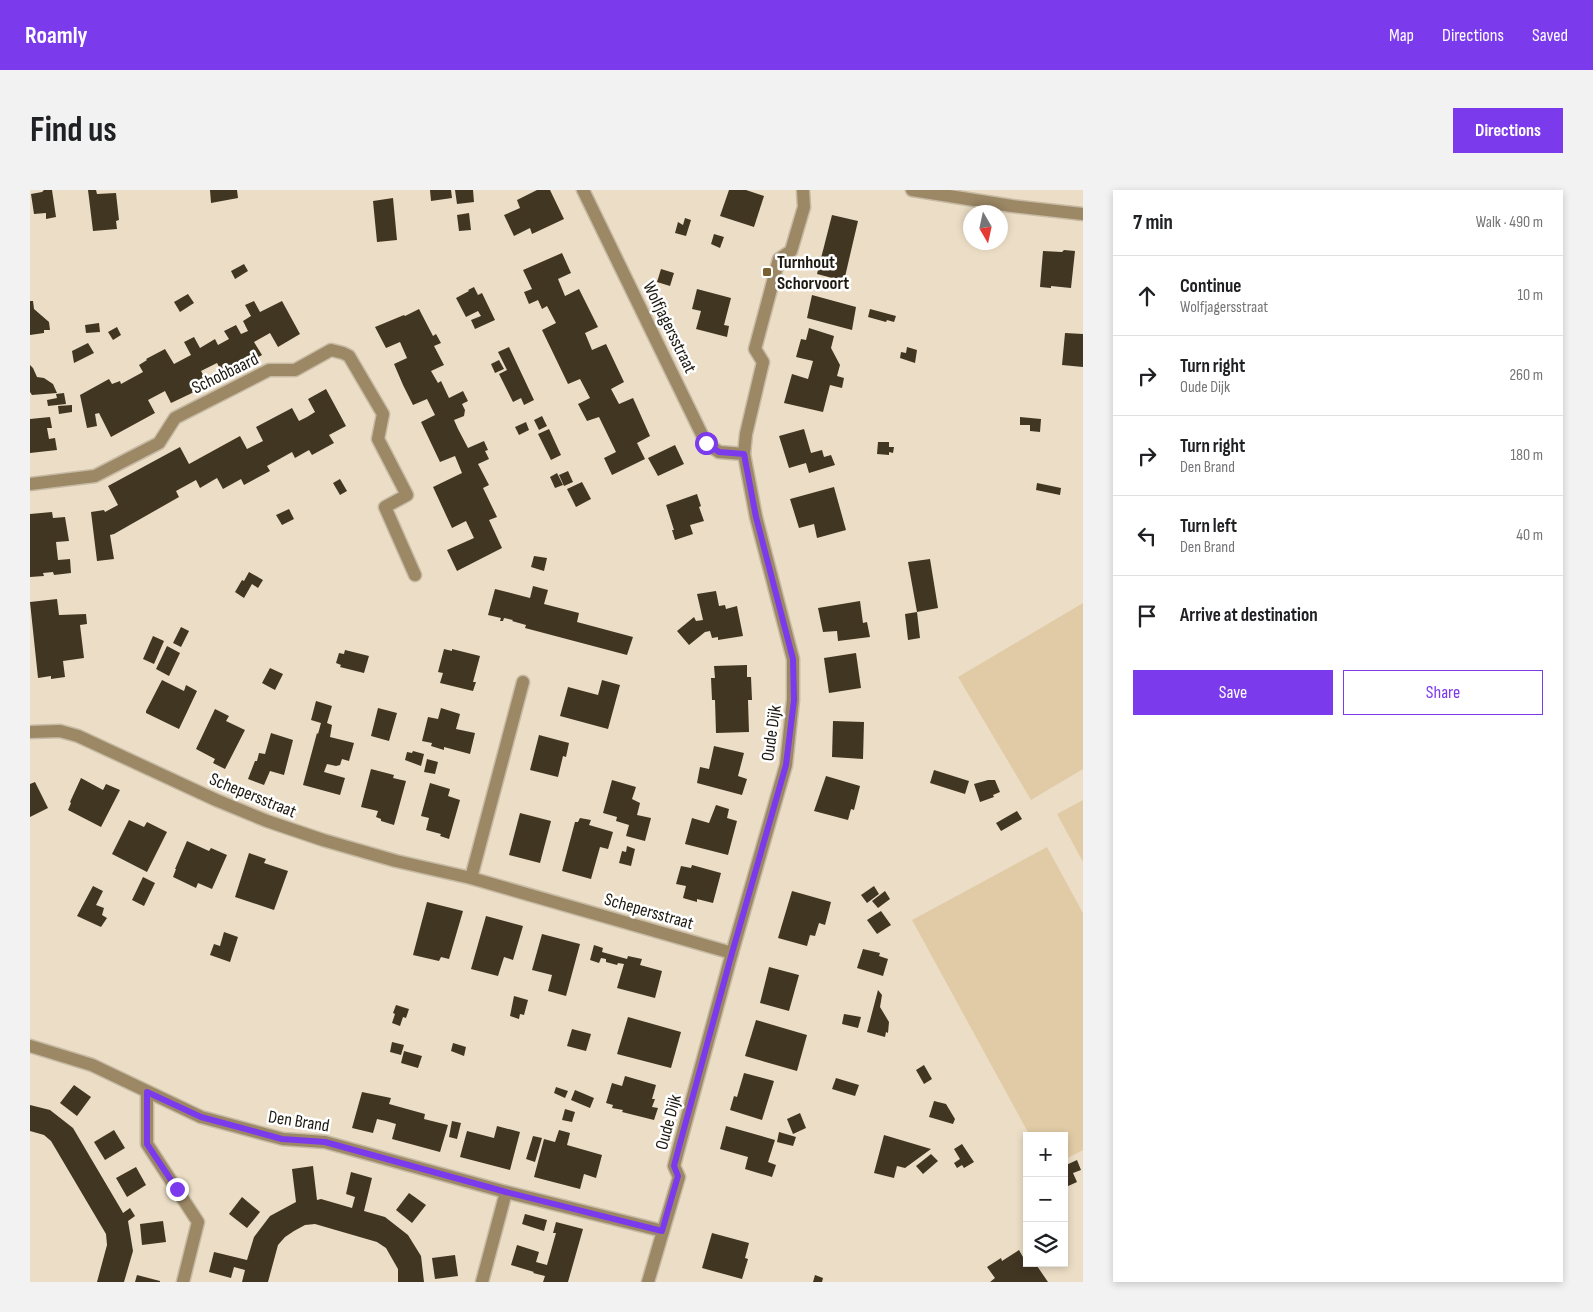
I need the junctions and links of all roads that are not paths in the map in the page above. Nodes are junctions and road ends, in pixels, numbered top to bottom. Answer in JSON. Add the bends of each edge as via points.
{"nodes":[{"id":1,"x":584,"y":190,"type":"edge"},
{"id":2,"x":803,"y":190,"type":"edge"},
{"id":3,"x":912,"y":190,"type":"edge"},
{"id":4,"x":1083,"y":214,"type":"edge"},
{"id":5,"x":744,"y":454,"type":"junction"},
{"id":6,"x":30,"y":484,"type":"edge"},
{"id":7,"x":415,"y":575,"type":"dead end"},
{"id":8,"x":523,"y":682,"type":"dead end"},
{"id":9,"x":30,"y":732,"type":"edge"},
{"id":10,"x":471,"y":878,"type":"junction"},
{"id":11,"x":732,"y":953,"type":"junction"},
{"id":12,"x":30,"y":1046,"type":"edge"},
{"id":13,"x":147,"y":1092,"type":"junction"},
{"id":14,"x":506,"y":1192,"type":"junction"},
{"id":15,"x":662,"y":1231,"type":"junction"},
{"id":16,"x":183,"y":1282,"type":"edge"},
{"id":17,"x":482,"y":1282,"type":"edge"},
{"id":18,"x":648,"y":1282,"type":"edge"}],
"edges":[{"from":1,"to":5,"type":"street","name":"Wolfjagersstraat","via":[[706,443],[719,452]]},
{"from":2,"to":5,"type":"street","name":"Oude Dijk","via":[[804,207],[790,251],[779,259],[755,349],[763,362]]},
{"from":3,"to":4,"type":"street"},
{"from":5,"to":11,"type":"street","name":"Oude Dijk","via":[[756,517],[793,659],[794,700],[786,765]]},
{"from":6,"to":7,"type":"street","name":"Schobbaard","via":[[95,476],[159,443],[175,418],[269,370],[295,370],[331,350],[349,356],[383,414],[378,439],[407,495],[385,507]]},
{"from":8,"to":10,"type":"street"},
{"from":9,"to":10,"type":"street","name":"Schepersstraat","via":[[60,731],[78,736],[267,821],[396,861]]},
{"from":10,"to":11,"type":"street","name":"Schepersstraat"},
{"from":11,"to":15,"type":"street","name":"Oude Dijk","via":[[674,1166],[678,1176]]},
{"from":12,"to":13,"type":"street","name":"Den Brand","via":[[92,1065]]},
{"from":13,"to":14,"type":"street","name":"Den Brand","via":[[201,1117],[282,1139],[325,1142]]},
{"from":13,"to":16,"type":"street","via":[[147,1144],[198,1222]]},
{"from":14,"to":15,"type":"street","name":"Den Brand"},
{"from":14,"to":17,"type":"street"},
{"from":15,"to":18,"type":"street","name":"Oude Dijk"}]}
